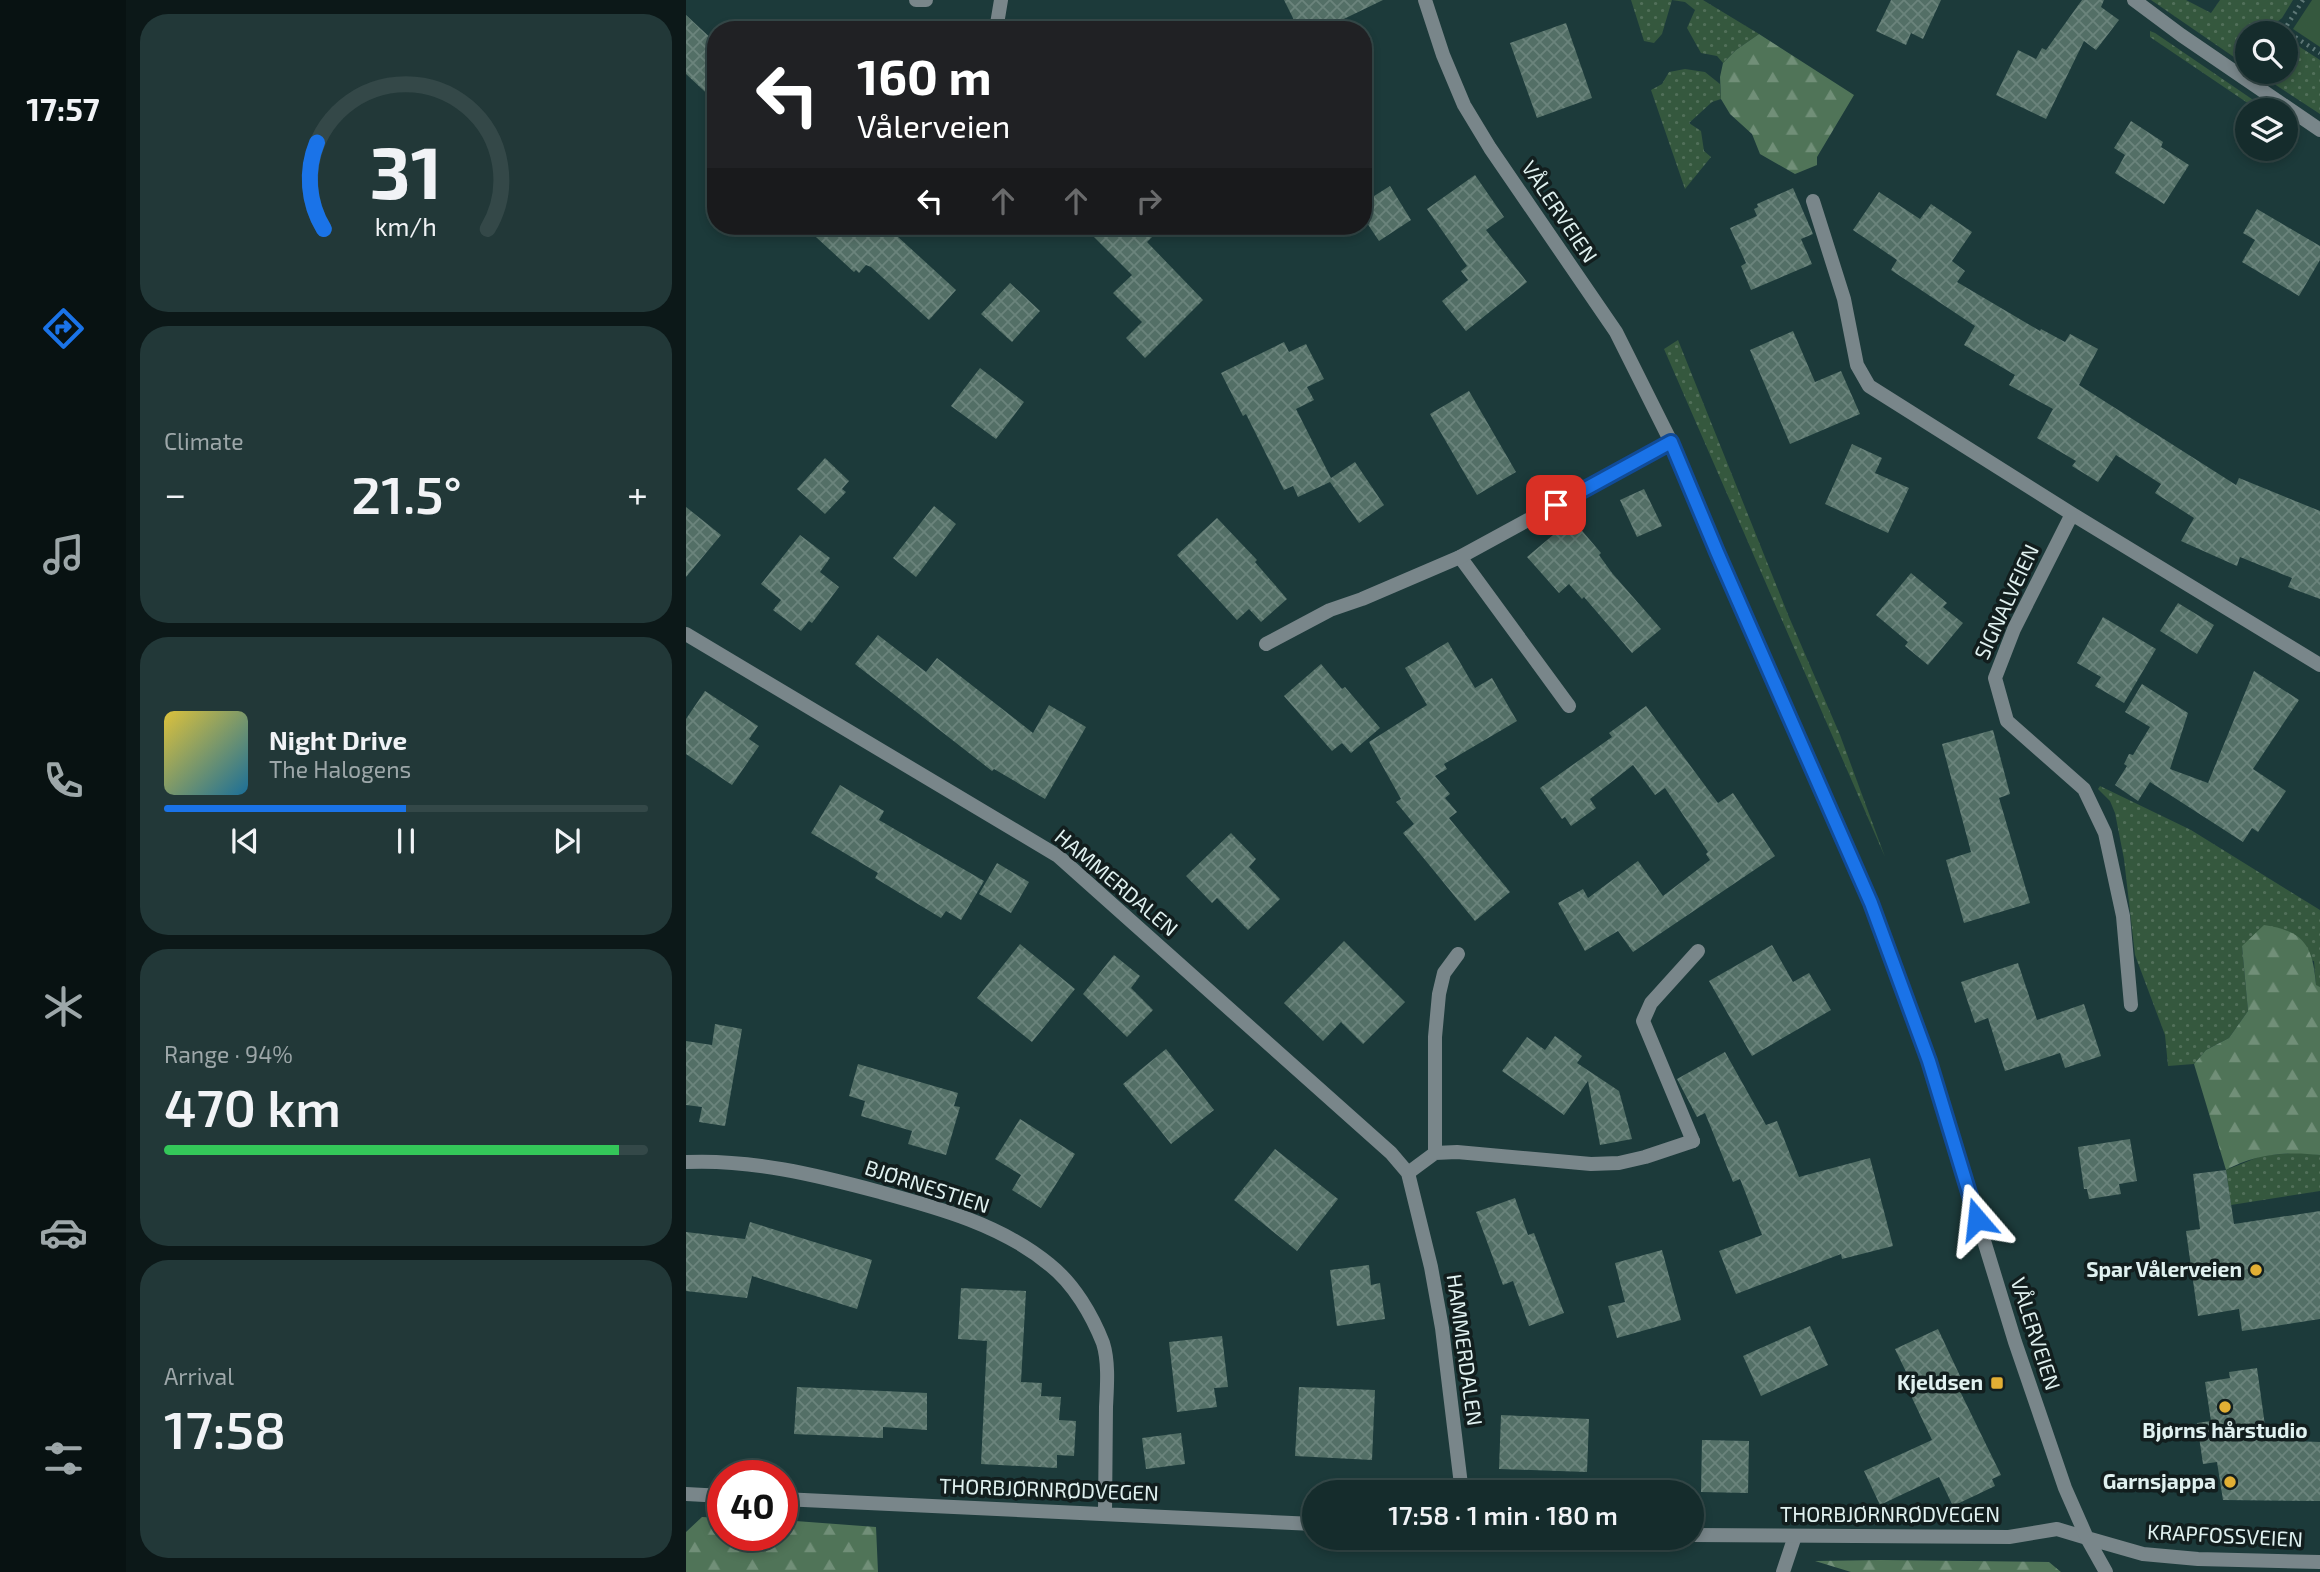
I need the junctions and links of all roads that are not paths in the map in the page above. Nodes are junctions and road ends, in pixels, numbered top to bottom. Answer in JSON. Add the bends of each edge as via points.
{"nodes":[{"id":1,"x":916,"y":0,"type":"edge"},
{"id":2,"x":926,"y":0,"type":"edge"},
{"id":3,"x":1001,"y":0,"type":"edge"},
{"id":4,"x":1425,"y":0,"type":"edge"},
{"id":5,"x":2134,"y":0,"type":"edge"},
{"id":6,"x":998,"y":21,"type":"edge"},
{"id":7,"x":2320,"y":130,"type":"edge"},
{"id":8,"x":1813,"y":201,"type":"dead end"},
{"id":9,"x":1671,"y":442,"type":"junction"},
{"id":10,"x":2072,"y":514,"type":"junction"},
{"id":11,"x":1460,"y":557,"type":"junction"},
{"id":12,"x":686,"y":634,"type":"edge"},
{"id":13,"x":1266,"y":644,"type":"dead end"},
{"id":14,"x":2320,"y":665,"type":"edge"},
{"id":15,"x":1569,"y":706,"type":"dead end"},
{"id":16,"x":1699,"y":951,"type":"dead end"},
{"id":17,"x":1458,"y":954,"type":"dead end"},
{"id":18,"x":2131,"y":1005,"type":"dead end"},
{"id":19,"x":1435,"y":1153,"type":"junction"},
{"id":20,"x":686,"y":1162,"type":"edge"},
{"id":21,"x":1408,"y":1173,"type":"junction"},
{"id":22,"x":1460,"y":1480,"type":"edge"},
{"id":23,"x":686,"y":1494,"type":"edge"},
{"id":24,"x":707,"y":1495,"type":"edge"},
{"id":25,"x":798,"y":1500,"type":"edge"},
{"id":26,"x":1105,"y":1513,"type":"junction"},
{"id":27,"x":1302,"y":1523,"type":"edge"},
{"id":28,"x":1704,"y":1535,"type":"edge"},
{"id":29,"x":1795,"y":1536,"type":"junction"},
{"id":30,"x":2087,"y":1538,"type":"junction"},
{"id":31,"x":2320,"y":1562,"type":"edge"},
{"id":32,"x":1783,"y":1572,"type":"edge"},
{"id":33,"x":2106,"y":1572,"type":"edge"}],
"edges":[{"from":1,"to":2,"type":"street"},
{"from":3,"to":6,"type":"street"},
{"from":4,"to":9,"type":"street","name":"VÅLERVEIEN","via":[[1464,105],[1616,332]]},
{"from":5,"to":7,"type":"street"},
{"from":8,"to":10,"type":"street","via":[[1844,299],[1857,365],[1869,386]]},
{"from":9,"to":11,"type":"street"},
{"from":9,"to":30,"type":"street","name":"VÅLERVEIEN","via":[[1871,903],[1929,1061],[2015,1342]]},
{"from":10,"to":14,"type":"street"},
{"from":10,"to":18,"type":"street","name":"SIGNALVEIEN","via":[[2014,629],[1995,678],[2007,721],[2084,789],[2105,833],[2123,916]]},
{"from":11,"to":13,"type":"street","via":[[1330,610]]},
{"from":11,"to":15,"type":"street"},
{"from":12,"to":21,"type":"street","name":"HAMMERDALEN","via":[[1058,856]]},
{"from":16,"to":19,"type":"street","via":[[1651,1003],[1643,1021],[1693,1141],[1619,1163]]},
{"from":17,"to":19,"type":"street","via":[[1444,973],[1439,994]]},
{"from":19,"to":21,"type":"street"},
{"from":20,"to":26,"type":"street","name":"BJØRNESTIEN","via":[[791,1170],[934,1207],[980,1224],[1052,1266],[1092,1318],[1104,1347]]},
{"from":21,"to":22,"type":"street","name":"HAMMERDALEN","via":[[1442,1328]]},
{"from":23,"to":24,"type":"street"},
{"from":25,"to":26,"type":"street","name":"THORBJØRNRØDVEGEN"},
{"from":26,"to":27,"type":"street","name":"THORBJØRNRØDVEGEN"},
{"from":28,"to":29,"type":"street","name":"THORBJØRNRØDVEGEN"},
{"from":29,"to":30,"type":"street","name":"THORBJØRNRØDVEGEN","via":[[2009,1537],[2057,1529]]},
{"from":29,"to":32,"type":"street"},
{"from":30,"to":31,"type":"street","name":"KRAPFOSSVEIEN","via":[[2143,1553],[2198,1559]]},
{"from":30,"to":33,"type":"street","name":"VÅLERVEIEN"}]}
